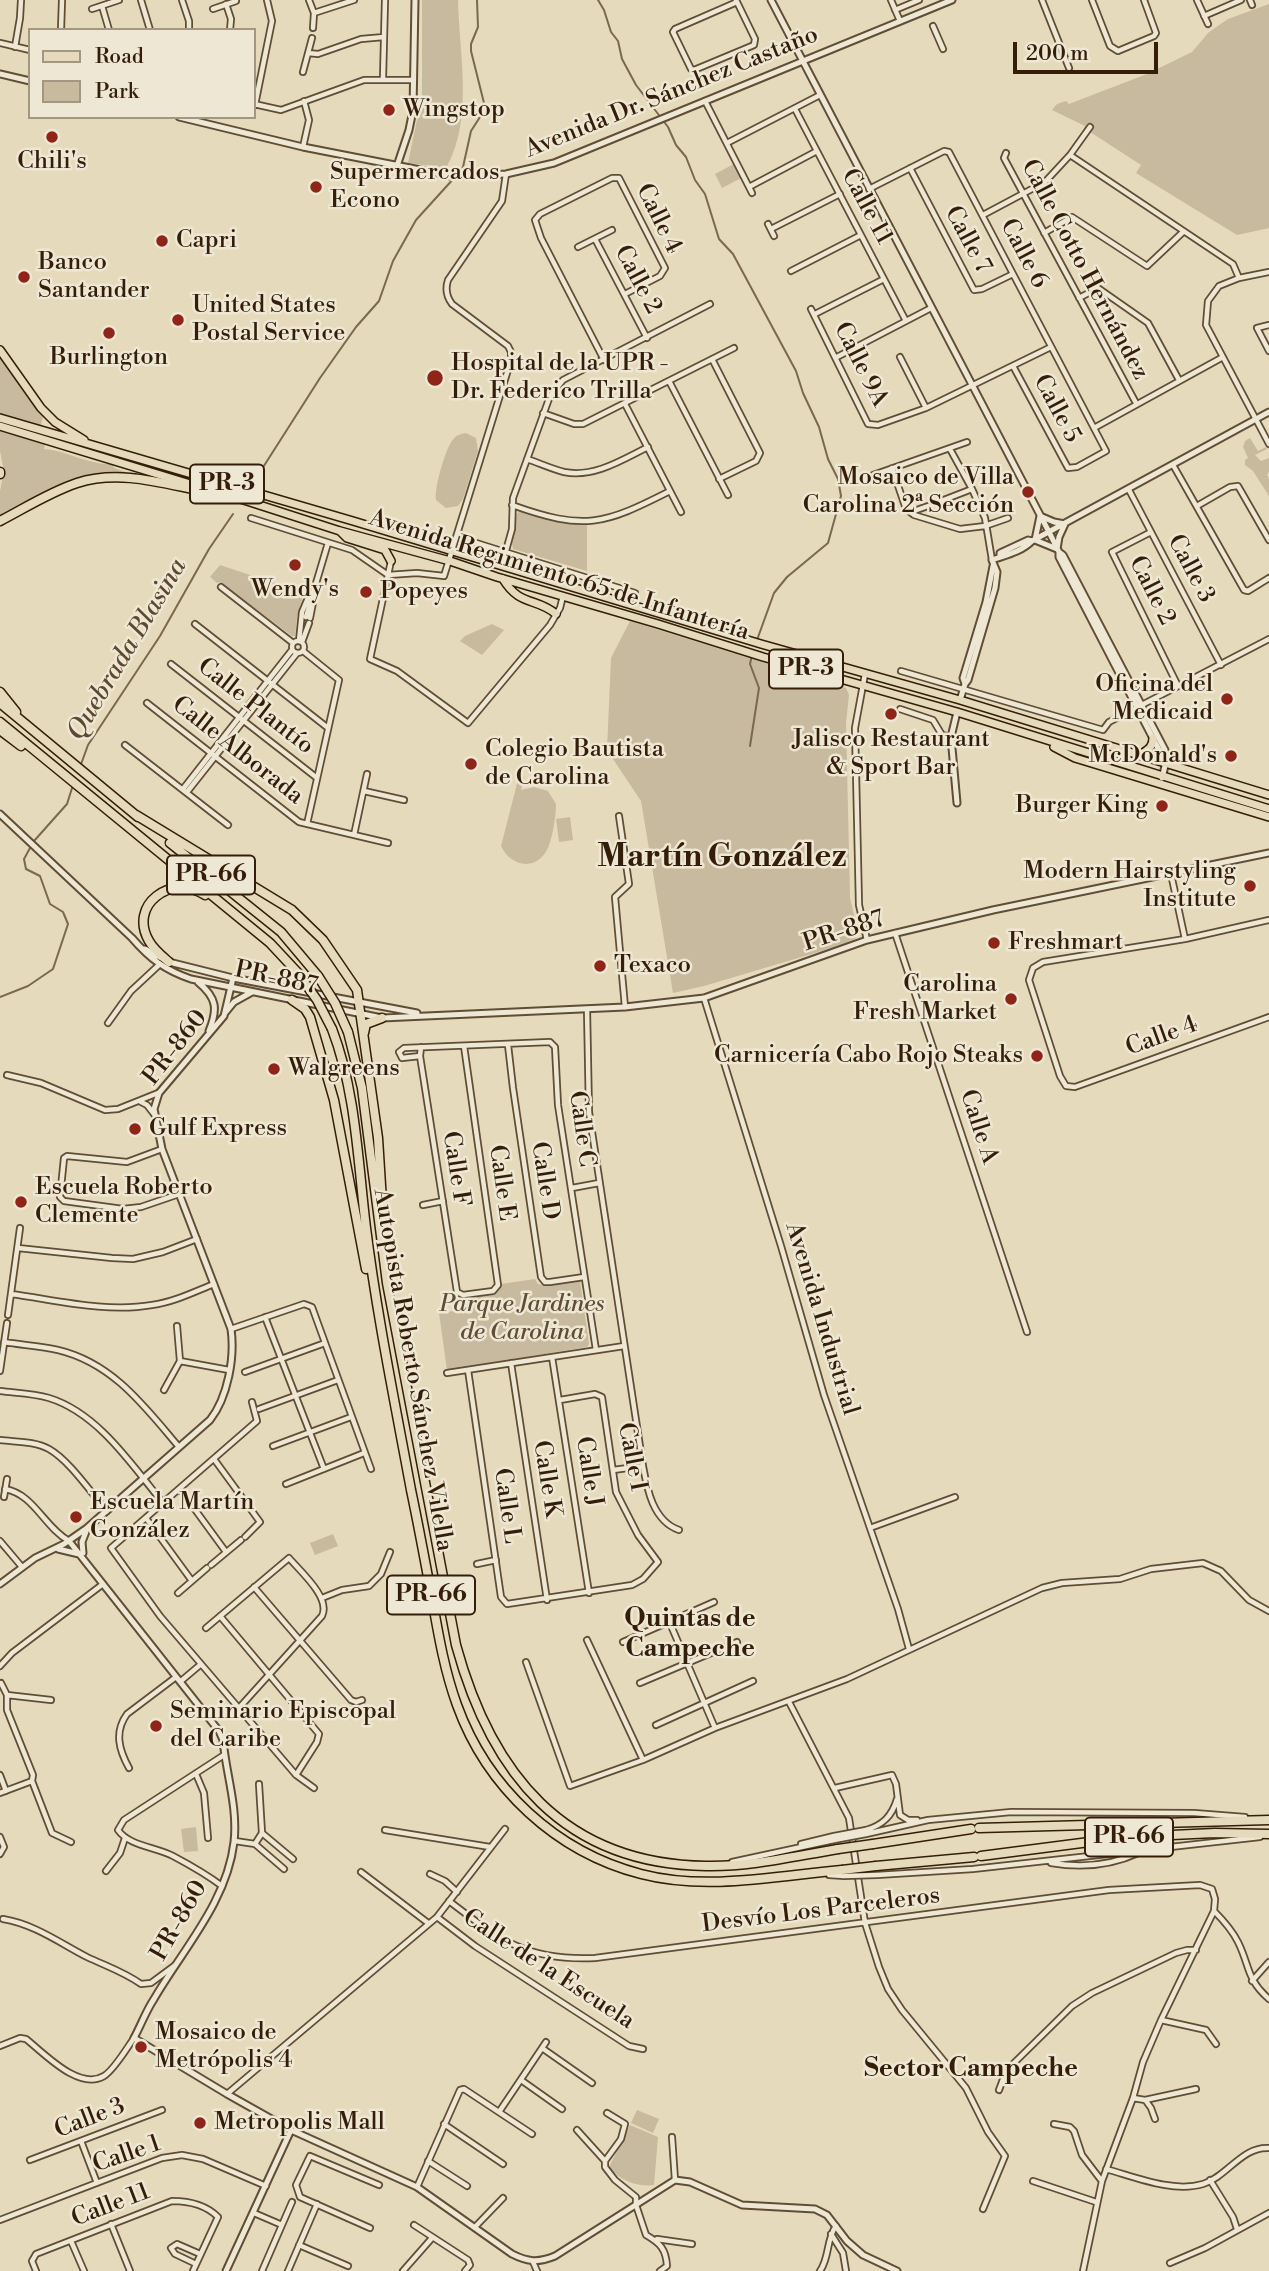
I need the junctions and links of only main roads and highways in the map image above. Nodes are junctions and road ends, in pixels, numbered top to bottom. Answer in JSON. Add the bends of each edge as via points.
{"nodes":[{"id":1,"x":0,"y":350,"type":"edge"},
{"id":2,"x":0,"y":418,"type":"edge"},
{"id":3,"x":0,"y":426,"type":"edge"},
{"id":4,"x":93,"y":446,"type":"junction"},
{"id":5,"x":226,"y":495,"type":"junction"},
{"id":6,"x":27,"y":507,"type":"junction"},
{"id":7,"x":0,"y":521,"type":"edge"},
{"id":8,"x":0,"y":527,"type":"edge"},
{"id":9,"x":340,"y":531,"type":"junction"},
{"id":10,"x":391,"y":561,"type":"road end"},
{"id":11,"x":503,"y":579,"type":"junction"},
{"id":12,"x":556,"y":614,"type":"road end"},
{"id":13,"x":0,"y":692,"type":"edge"},
{"id":14,"x":0,"y":701,"type":"edge"},
{"id":15,"x":0,"y":722,"type":"edge"},
{"id":16,"x":24,"y":723,"type":"junction"},
{"id":17,"x":0,"y":730,"type":"edge"},
{"id":18,"x":1153,"y":738,"type":"road end"},
{"id":19,"x":1140,"y":754,"type":"junction"},
{"id":20,"x":53,"y":765,"type":"junction"},
{"id":21,"x":1161,"y":781,"type":"junction"},
{"id":22,"x":1268,"y":794,"type":"edge"},
{"id":23,"x":1269,"y":810,"type":"edge"},
{"id":24,"x":136,"y":815,"type":"junction"},
{"id":25,"x":1269,"y":817,"type":"edge"},
{"id":26,"x":219,"y":902,"type":"junction"},
{"id":27,"x":164,"y":963,"type":"road end"},
{"id":28,"x":292,"y":1000,"type":"road end"},
{"id":29,"x":382,"y":1017,"type":"road end"},
{"id":30,"x":364,"y":1036,"type":"junction"},
{"id":31,"x":385,"y":1263,"type":"junction"},
{"id":32,"x":384,"y":1345,"type":"junction"},
{"id":33,"x":1269,"y":1819,"type":"edge"},
{"id":34,"x":1269,"y":1835,"type":"edge"}],
"edges":[{"from":1,"to":4,"type":"main road","via":[[41,408]]},
{"from":2,"to":4,"type":"main road","name":"Avenida Regimiento 65 de Infantería","number":"PR-3"},
{"from":3,"to":5,"type":"main road","name":"Avenida Regimiento 65 de Infantería","number":"PR-3"},
{"from":4,"to":19,"type":"main road","name":"Avenida Regimiento 65 de Infantería","number":"PR-3"},
{"from":5,"to":6,"type":"highway","via":[[117,477],[78,483]]},
{"from":5,"to":9,"type":"main road","name":"Avenida Regimiento 65 de Infantería","number":"PR-3"},
{"from":6,"to":7,"type":"highway"},
{"from":6,"to":8,"type":"highway"},
{"from":9,"to":10,"type":"main road","via":[[347,538],[385,550]]},
{"from":9,"to":11,"type":"main road","name":"Avenida Regimiento 65 de Infantería","number":"PR-3"},
{"from":11,"to":12,"type":"main road","via":[[518,598]]},
{"from":11,"to":21,"type":"main road","name":"Avenida Regimiento 65 de Infantería","number":"PR-3","via":[[957,712],[1041,740],[1075,758]]},
{"from":13,"to":16,"type":"highway"},
{"from":14,"to":16,"type":"highway"},
{"from":15,"to":20,"type":"highway","name":"Autopista Roberto Sánchez Vilella","number":"PR-66"},
{"from":16,"to":24,"type":"highway","name":"Autopista Roberto Sánchez Vilella","number":"PR-66"},
{"from":17,"to":20,"type":"highway","via":[[39,760]]},
{"from":18,"to":19,"type":"main road","via":[[1150,748]]},
{"from":19,"to":22,"type":"main road","name":"Avenida Regimiento 65 de Infantería","number":"PR-3","via":[[1165,758]]},
{"from":20,"to":26,"type":"highway","name":"Autopista Roberto Sánchez Vilella","number":"PR-66"},
{"from":21,"to":23,"type":"main road"},
{"from":21,"to":25,"type":"main road"},
{"from":24,"to":30,"type":"highway","via":[[302,918],[357,989]]},
{"from":24,"to":31,"type":"highway","name":"Autopista Roberto Sánchez Vilella","number":"PR-66","bridge":true,"via":[[281,932],[335,1003],[360,1073]]},
{"from":26,"to":27,"type":"highway","via":[[184,887],[167,889],[153,900],[145,918],[146,933]]},
{"from":26,"to":32,"type":"highway","name":"Autopista Roberto Sánchez Vilella","number":"PR-66","bridge":true,"via":[[270,943],[298,973],[332,1030],[346,1078]]},
{"from":28,"to":32,"type":"highway","via":[[310,1017],[328,1076],[376,1324]]},
{"from":29,"to":30,"type":"highway","via":[[366,1024]]},
{"from":30,"to":31,"type":"highway","via":[[382,1178]]},
{"from":31,"to":33,"type":"highway","name":"Autopista Roberto Sánchez Vilella","number":"PR-66","bridge":true,"via":[[456,1646],[468,1689],[502,1758],[518,1780],[564,1823],[643,1859],[709,1867],[975,1828]]},
{"from":32,"to":34,"type":"highway","name":"Autopista Roberto Sánchez Vilella","number":"PR-66","bridge":true,"via":[[456,1703],[470,1736],[498,1780],[533,1818],[593,1857],[661,1878],[706,1881],[877,1870],[1128,1837]]}]}
